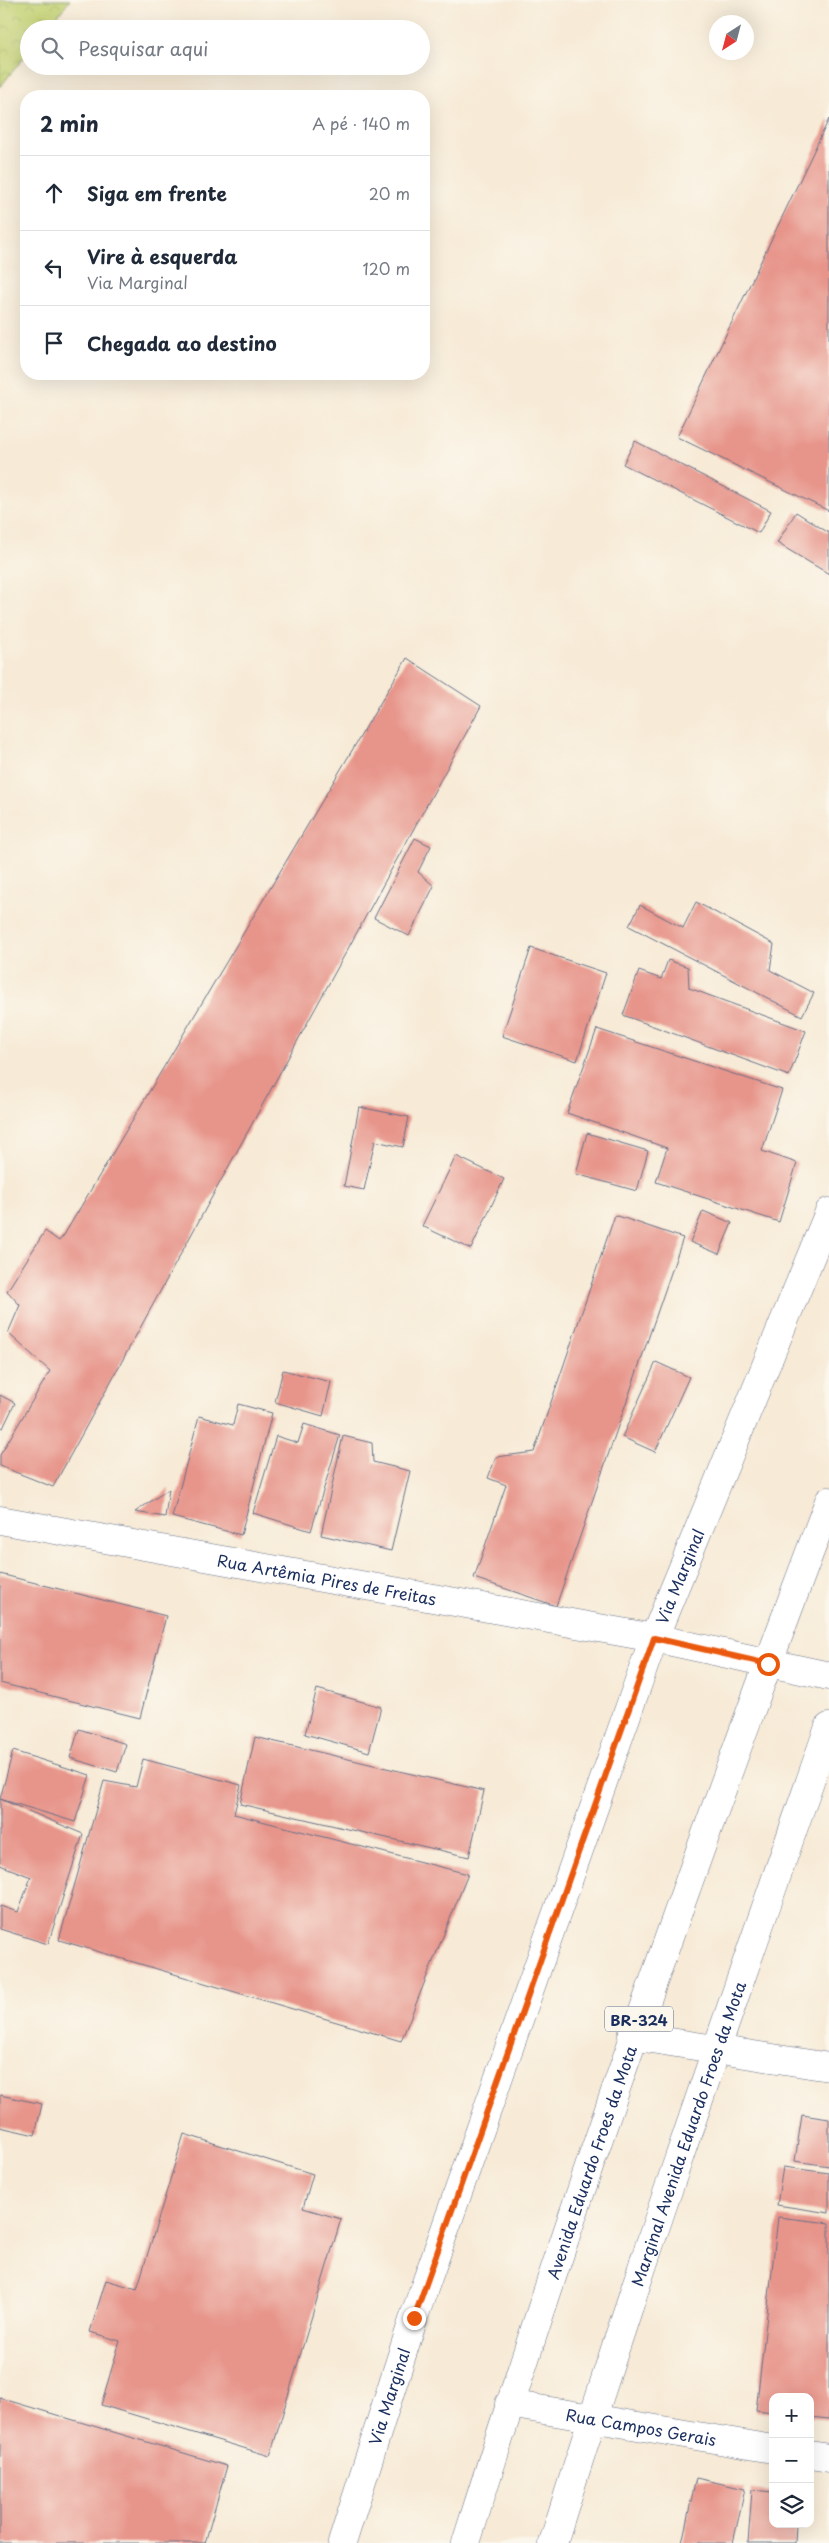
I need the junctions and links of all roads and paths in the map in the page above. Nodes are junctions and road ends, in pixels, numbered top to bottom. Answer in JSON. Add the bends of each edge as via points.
{"nodes":[{"id":1,"x":829,"y":1212,"type":"edge"},
{"id":2,"x":829,"y":1501,"type":"edge"},
{"id":3,"x":0,"y":1520,"type":"edge"},
{"id":4,"x":654,"y":1638,"type":"junction"},
{"id":5,"x":768,"y":1664,"type":"junction"},
{"id":6,"x":829,"y":1676,"type":"edge"},
{"id":7,"x":829,"y":1727,"type":"edge"},
{"id":8,"x":632,"y":2036,"type":"junction"},
{"id":9,"x":715,"y":2050,"type":"junction"},
{"id":10,"x":829,"y":2068,"type":"edge"},
{"id":11,"x":509,"y":2404,"type":"junction"},
{"id":12,"x":592,"y":2418,"type":"junction"},
{"id":13,"x":769,"y":2447,"type":"edge"},
{"id":14,"x":814,"y":2456,"type":"edge"},
{"id":15,"x":829,"y":2458,"type":"edge"},
{"id":16,"x":342,"y":2543,"type":"edge"},
{"id":17,"x":466,"y":2543,"type":"edge"},
{"id":18,"x":553,"y":2543,"type":"edge"}],
"edges":[{"from":1,"to":4,"type":"main road","name":"Via Marginal"},
{"from":2,"to":5,"type":"main road","name":"Avenida Eduardo Froes da Mota","number":"BR-324"},
{"from":3,"to":4,"type":"main road","name":"Rua Artêmia Pires de Freitas"},
{"from":4,"to":5,"type":"main road","name":"Rua Artêmia Pires de Freitas"},
{"from":4,"to":16,"type":"main road","name":"Via Marginal","via":[[414,2318]]},
{"from":5,"to":6,"type":"main road","name":"Rua Artêmia Pires de Freitas"},
{"from":5,"to":8,"type":"main road","name":"Avenida Eduardo Froes da Mota","number":"BR-324"},
{"from":7,"to":9,"type":"main road","name":"Marginal Avenida Eduardo Froes da Mota"},
{"from":8,"to":9,"type":"main road"},
{"from":8,"to":11,"type":"main road","name":"Avenida Eduardo Froes da Mota","number":"BR-324"},
{"from":9,"to":10,"type":"main road"},
{"from":9,"to":12,"type":"main road","name":"Marginal Avenida Eduardo Froes da Mota"},
{"from":11,"to":12,"type":"main road","name":"Rua Campos Gerais"},
{"from":11,"to":17,"type":"main road","name":"Avenida Eduardo Froes da Mota","number":"BR-324"},
{"from":12,"to":13,"type":"main road","name":"Rua Campos Gerais"},
{"from":12,"to":18,"type":"main road","name":"Marginal Avenida Eduardo Froes da Mota"},
{"from":14,"to":15,"type":"main road"}]}
